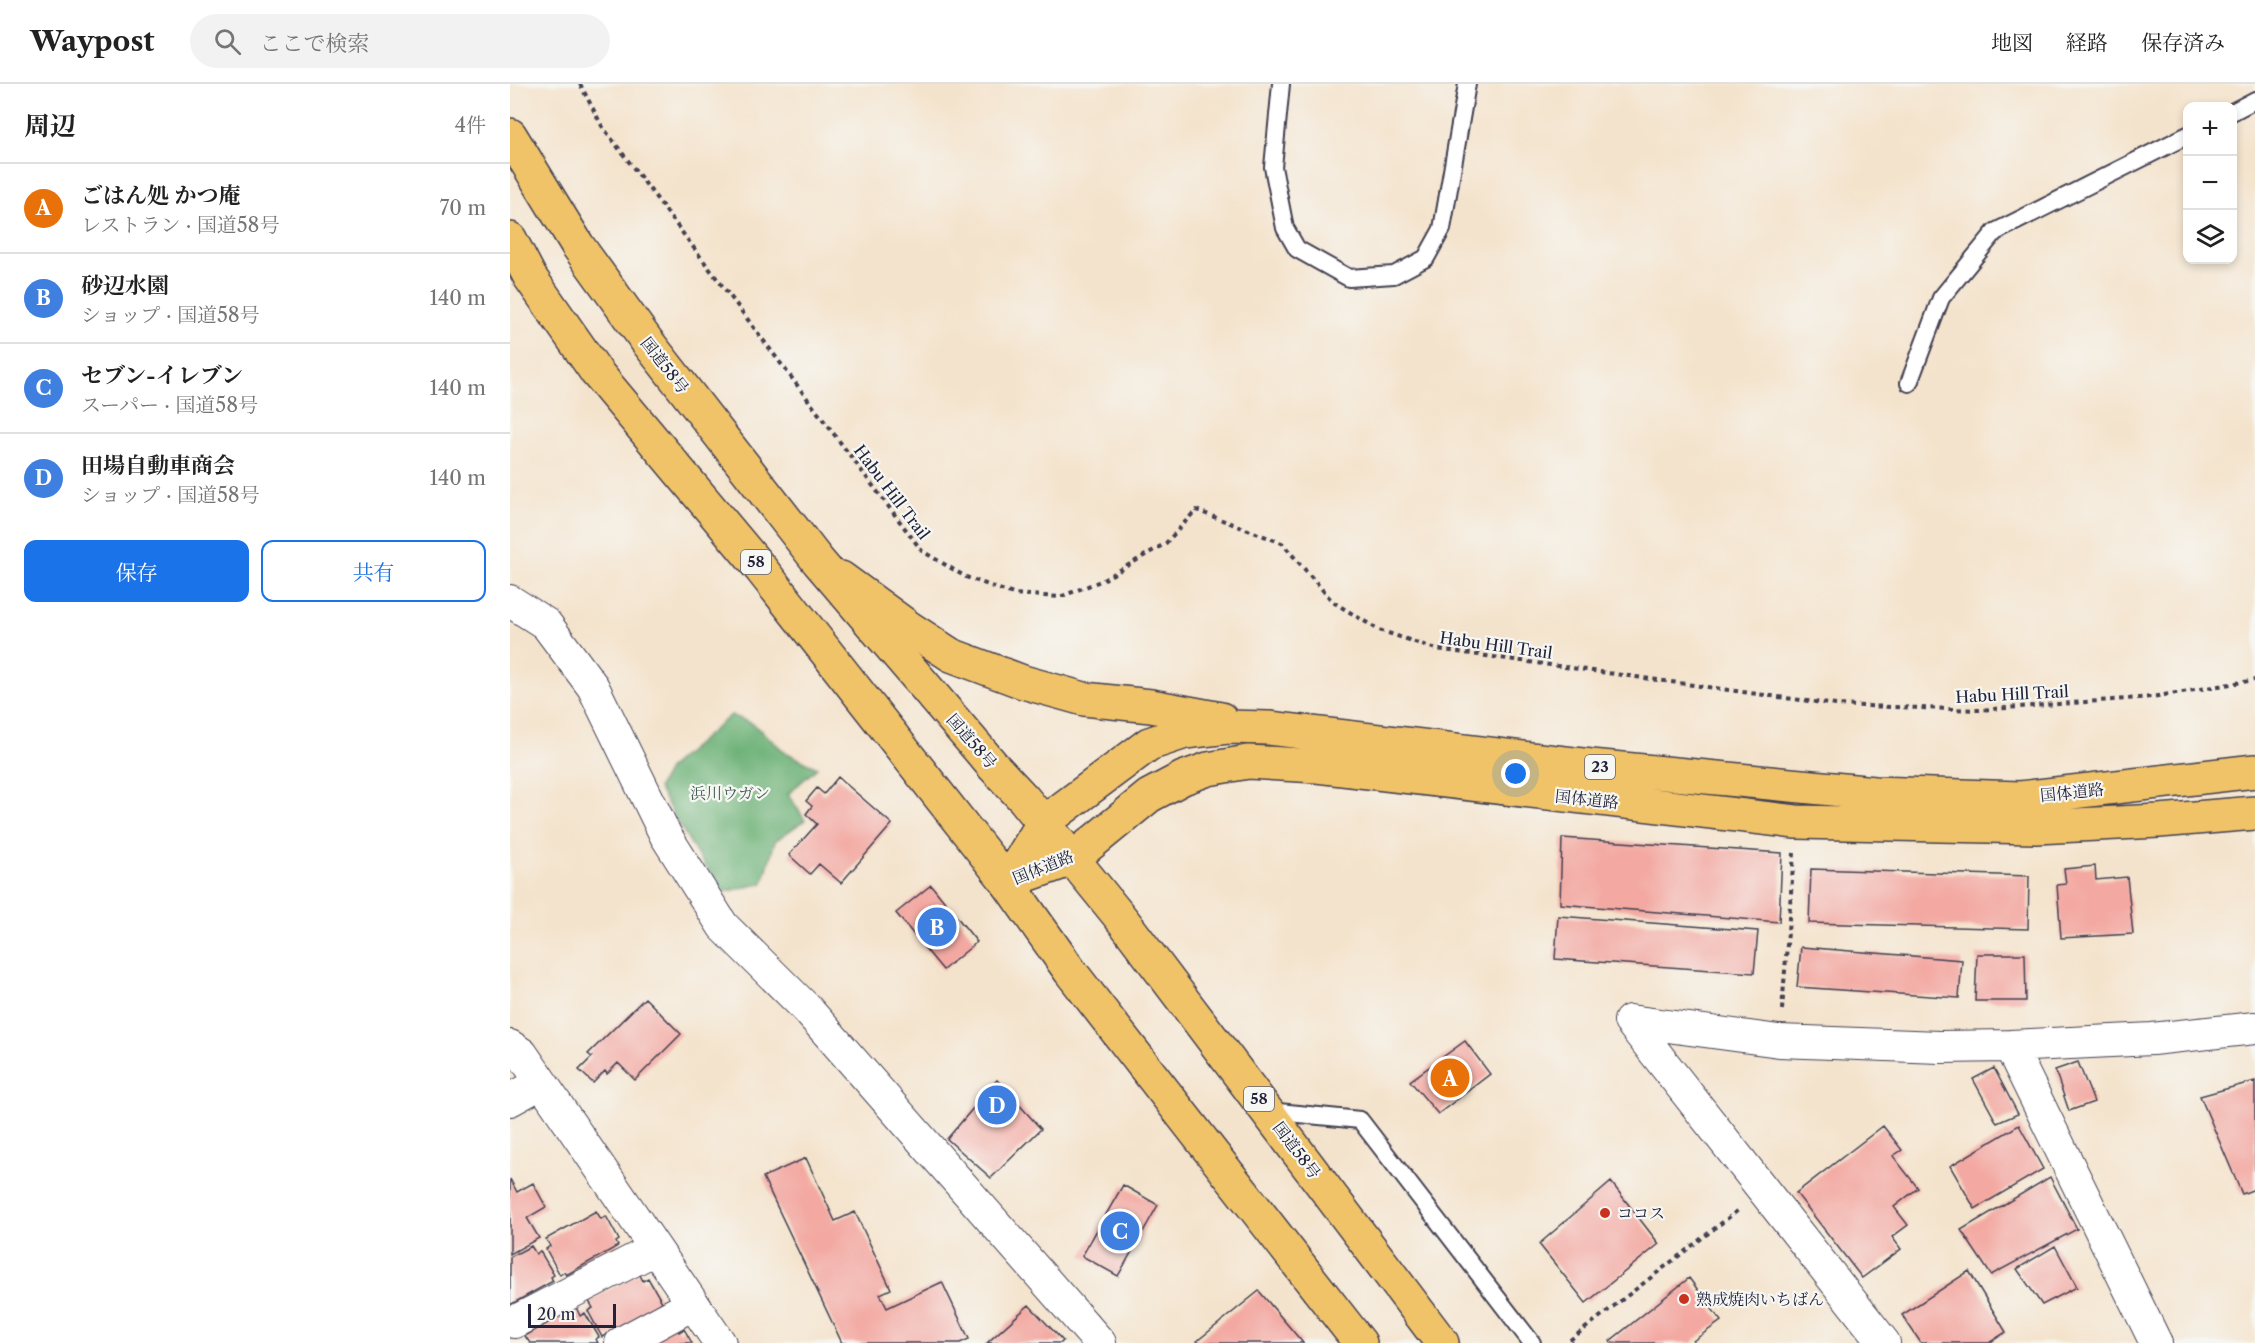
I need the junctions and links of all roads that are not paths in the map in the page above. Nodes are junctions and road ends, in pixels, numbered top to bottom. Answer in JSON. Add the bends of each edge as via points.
{"nodes":[{"id":1,"x":1281,"y":84,"type":"edge"},
{"id":2,"x":1467,"y":84,"type":"edge"},
{"id":3,"x":2255,"y":100,"type":"edge"},
{"id":4,"x":2237,"y":109,"type":"edge"},
{"id":5,"x":510,"y":135,"type":"edge"},
{"id":6,"x":2183,"y":137,"type":"edge"},
{"id":7,"x":510,"y":239,"type":"edge"},
{"id":8,"x":1909,"y":382,"type":"dead end"},
{"id":9,"x":818,"y":561,"type":"junction"},
{"id":10,"x":510,"y":602,"type":"edge"},
{"id":11,"x":1269,"y":728,"type":"junction"},
{"id":12,"x":2255,"y":771,"type":"edge"},
{"id":13,"x":2255,"y":813,"type":"edge"},
{"id":14,"x":1043,"y":823,"type":"junction"},
{"id":15,"x":1072,"y":859,"type":"junction"},
{"id":16,"x":1007,"y":882,"type":"junction"},
{"id":17,"x":2255,"y":1028,"type":"edge"},
{"id":18,"x":510,"y":1046,"type":"edge"},
{"id":19,"x":2010,"y":1046,"type":"junction"},
{"id":20,"x":541,"y":1083,"type":"junction"},
{"id":21,"x":510,"y":1100,"type":"edge"},
{"id":22,"x":1268,"y":1111,"type":"junction"},
{"id":23,"x":655,"y":1249,"type":"junction"},
{"id":24,"x":693,"y":1304,"type":"junction"},
{"id":25,"x":514,"y":1322,"type":"dead end"},
{"id":26,"x":621,"y":1343,"type":"edge"},
{"id":27,"x":720,"y":1343,"type":"edge"},
{"id":28,"x":1100,"y":1343,"type":"edge"},
{"id":29,"x":1360,"y":1343,"type":"edge"},
{"id":30,"x":1442,"y":1343,"type":"edge"},
{"id":31,"x":1532,"y":1343,"type":"edge"},
{"id":32,"x":1884,"y":1343,"type":"edge"},
{"id":33,"x":2156,"y":1343,"type":"edge"}],
"edges":[{"from":1,"to":2,"type":"lane","via":[[1273,167],[1285,228],[1298,249],[1349,278],[1394,275],[1425,258],[1442,229]]},
{"from":3,"to":4,"type":"lane"},
{"from":5,"to":9,"type":"main road","name":"国道58号","number":"58","via":[[578,246]]},
{"from":6,"to":8,"type":"lane","via":[[1995,232],[1941,298]]},
{"from":7,"to":16,"type":"main road","number":"58","via":[[530,277],[597,373],[761,569]]},
{"from":9,"to":11,"type":"main road","via":[[951,654],[1023,682],[1084,699],[1151,706]]},
{"from":9,"to":14,"type":"main road","name":"国道58号","number":"58"},
{"from":10,"to":28,"type":"street","via":[[546,624],[592,687],[666,836],[723,927],[806,1008]]},
{"from":11,"to":12,"type":"main road","name":"国体道路","number":"23","via":[[1591,766],[1875,793],[2020,798]]},
{"from":11,"to":14,"type":"main road","name":"国体道路","number":"23","via":[[1185,732],[1149,744]]},
{"from":13,"to":15,"type":"main road","name":"国体道路","number":"23","via":[[2036,827],[1796,822],[1317,766],[1248,762],[1208,769],[1149,796]]},
{"from":14,"to":15,"type":"main road","name":"国道58号","number":"58"},
{"from":14,"to":16,"type":"main road","name":"国体道路","number":"23"},
{"from":15,"to":16,"type":"main road","name":"国体道路","number":"23"},
{"from":15,"to":22,"type":"main road","name":"国道58号","number":"58"},
{"from":16,"to":29,"type":"main road","number":"58","via":[[1070,971]]},
{"from":17,"to":19,"type":"street","via":[[2152,1039]]},
{"from":18,"to":20,"type":"street","via":[[522,1054]]},
{"from":19,"to":32,"type":"street","via":[[1779,1041],[1630,1021]]},
{"from":19,"to":33,"type":"street"},
{"from":20,"to":21,"type":"street"},
{"from":20,"to":23,"type":"street"},
{"from":22,"to":30,"type":"main road","name":"国道58号","number":"58"},
{"from":22,"to":31,"type":"lane","via":[[1360,1120]]},
{"from":23,"to":24,"type":"street"},
{"from":23,"to":25,"type":"street"},
{"from":24,"to":26,"type":"street"},
{"from":24,"to":27,"type":"street"}]}
